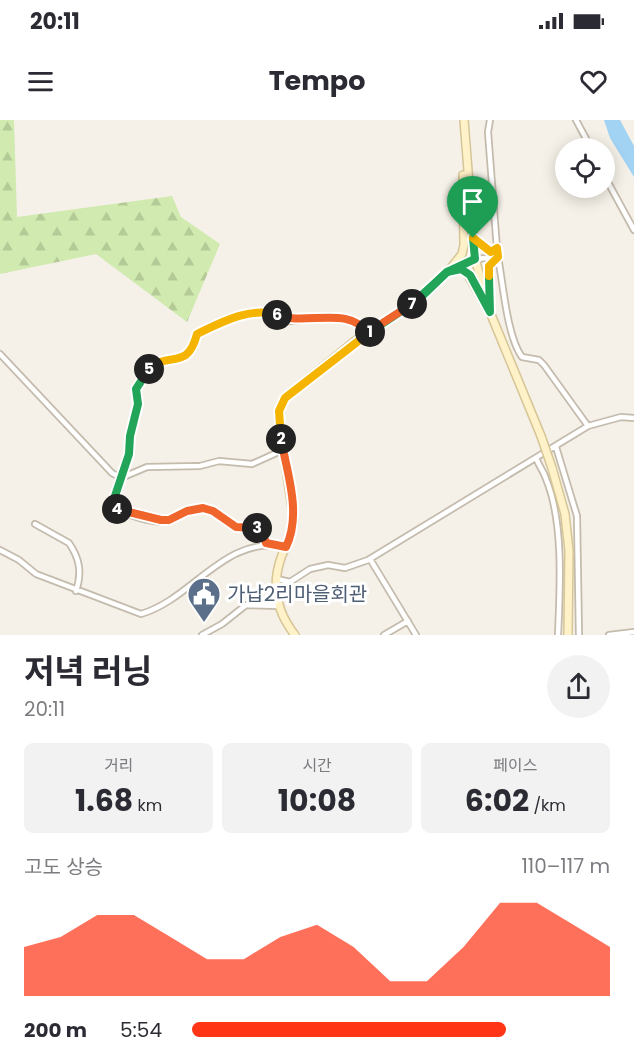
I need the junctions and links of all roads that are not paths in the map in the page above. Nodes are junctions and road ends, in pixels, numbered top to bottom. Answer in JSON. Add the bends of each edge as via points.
{"nodes":[{"id":1,"x":464,"y":120,"type":"edge"},
{"id":2,"x":490,"y":120,"type":"edge"},
{"id":3,"x":576,"y":120,"type":"edge"},
{"id":4,"x":586,"y":138,"type":"edge"},
{"id":5,"x":465,"y":148,"type":"junction"},
{"id":6,"x":615,"y":195,"type":"edge"},
{"id":7,"x":634,"y":230,"type":"edge"},
{"id":8,"x":473,"y":238,"type":"junction"},
{"id":9,"x":497,"y":248,"type":"junction"},
{"id":10,"x":498,"y":257,"type":"junction"},
{"id":11,"x":475,"y":259,"type":"junction"},
{"id":12,"x":447,"y":272,"type":"junction"},
{"id":13,"x":490,"y":312,"type":"junction"},
{"id":14,"x":367,"y":333,"type":"junction"},
{"id":15,"x":0,"y":354,"type":"edge"},
{"id":16,"x":634,"y":418,"type":"edge"},
{"id":17,"x":588,"y":426,"type":"junction"},
{"id":18,"x":556,"y":447,"type":"junction"},
{"id":19,"x":283,"y":450,"type":"junction"},
{"id":20,"x":536,"y":458,"type":"junction"},
{"id":21,"x":121,"y":478,"type":"junction"},
{"id":22,"x":36,"y":524,"type":"dead end"},
{"id":23,"x":266,"y":543,"type":"junction"},
{"id":24,"x":286,"y":547,"type":"junction"},
{"id":25,"x":0,"y":550,"type":"edge"},
{"id":26,"x":370,"y":559,"type":"junction"},
{"id":27,"x":277,"y":579,"type":"junction"},
{"id":28,"x":76,"y":591,"type":"junction"},
{"id":29,"x":279,"y":606,"type":"junction"},
{"id":30,"x":408,"y":621,"type":"junction"},
{"id":31,"x":634,"y":632,"type":"edge"},
{"id":32,"x":202,"y":635,"type":"edge"},
{"id":33,"x":295,"y":635,"type":"edge"},
{"id":34,"x":384,"y":635,"type":"edge"},
{"id":35,"x":416,"y":635,"type":"edge"},
{"id":36,"x":558,"y":635,"type":"edge"},
{"id":37,"x":568,"y":635,"type":"edge"},
{"id":38,"x":579,"y":635,"type":"edge"},
{"id":39,"x":609,"y":635,"type":"edge"}],
"edges":[{"from":1,"to":5,"type":"main road"},
{"from":2,"to":9,"type":"street"},
{"from":3,"to":4,"type":"street"},
{"from":5,"to":8,"type":"main road"},
{"from":5,"to":12,"type":"main road","via":[[464,245],[458,261]]},
{"from":6,"to":7,"type":"street"},
{"from":8,"to":9,"type":"main road","via":[[491,252]]},
{"from":8,"to":11,"type":"main road"},
{"from":9,"to":10,"type":"street"},
{"from":10,"to":11,"type":"street"},
{"from":10,"to":13,"type":"main road","via":[[488,270]]},
{"from":10,"to":17,"type":"street","via":[[518,352],[544,365]]},
{"from":11,"to":12,"type":"main road"},
{"from":11,"to":13,"type":"main road"},
{"from":12,"to":13,"type":"main road","via":[[465,270]]},
{"from":12,"to":14,"type":"main road","via":[[418,300]]},
{"from":13,"to":37,"type":"main road","bridge":true,"via":[[541,436],[565,514],[569,551]]},
{"from":14,"to":19,"type":"main road","via":[[285,398],[279,411]]},
{"from":14,"to":21,"type":"street","via":[[364,327],[341,317],[290,321],[272,313],[236,316],[197,334],[194,348],[187,355],[154,364],[136,389],[138,404]]},
{"from":15,"to":21,"type":"street"},
{"from":16,"to":17,"type":"street","via":[[621,417]]},
{"from":17,"to":18,"type":"street"},
{"from":18,"to":20,"type":"street"},
{"from":18,"to":38,"type":"street","via":[[577,516]]},
{"from":19,"to":21,"type":"street","via":[[252,464],[219,461],[200,466],[147,467]]},
{"from":19,"to":24,"type":"main road","via":[[294,520]]},
{"from":20,"to":26,"type":"street"},
{"from":20,"to":36,"type":"street","via":[[547,480],[556,527]]},
{"from":21,"to":23,"type":"street","via":[[112,505],[118,509],[169,520],[203,508],[236,527],[257,527]]},
{"from":22,"to":28,"type":"street","via":[[72,548],[81,572]]},
{"from":23,"to":24,"type":"street"},
{"from":23,"to":28,"type":"street","via":[[248,548],[156,610],[141,614]]},
{"from":24,"to":27,"type":"main road"},
{"from":25,"to":28,"type":"street","via":[[36,574]]},
{"from":26,"to":27,"type":"street","via":[[345,568],[310,568],[290,582]]},
{"from":26,"to":30,"type":"street"},
{"from":27,"to":29,"type":"main road"},
{"from":29,"to":32,"type":"street","via":[[246,605]]},
{"from":29,"to":33,"type":"main road"},
{"from":30,"to":34,"type":"street"},
{"from":30,"to":35,"type":"street"},
{"from":31,"to":39,"type":"street"}]}
